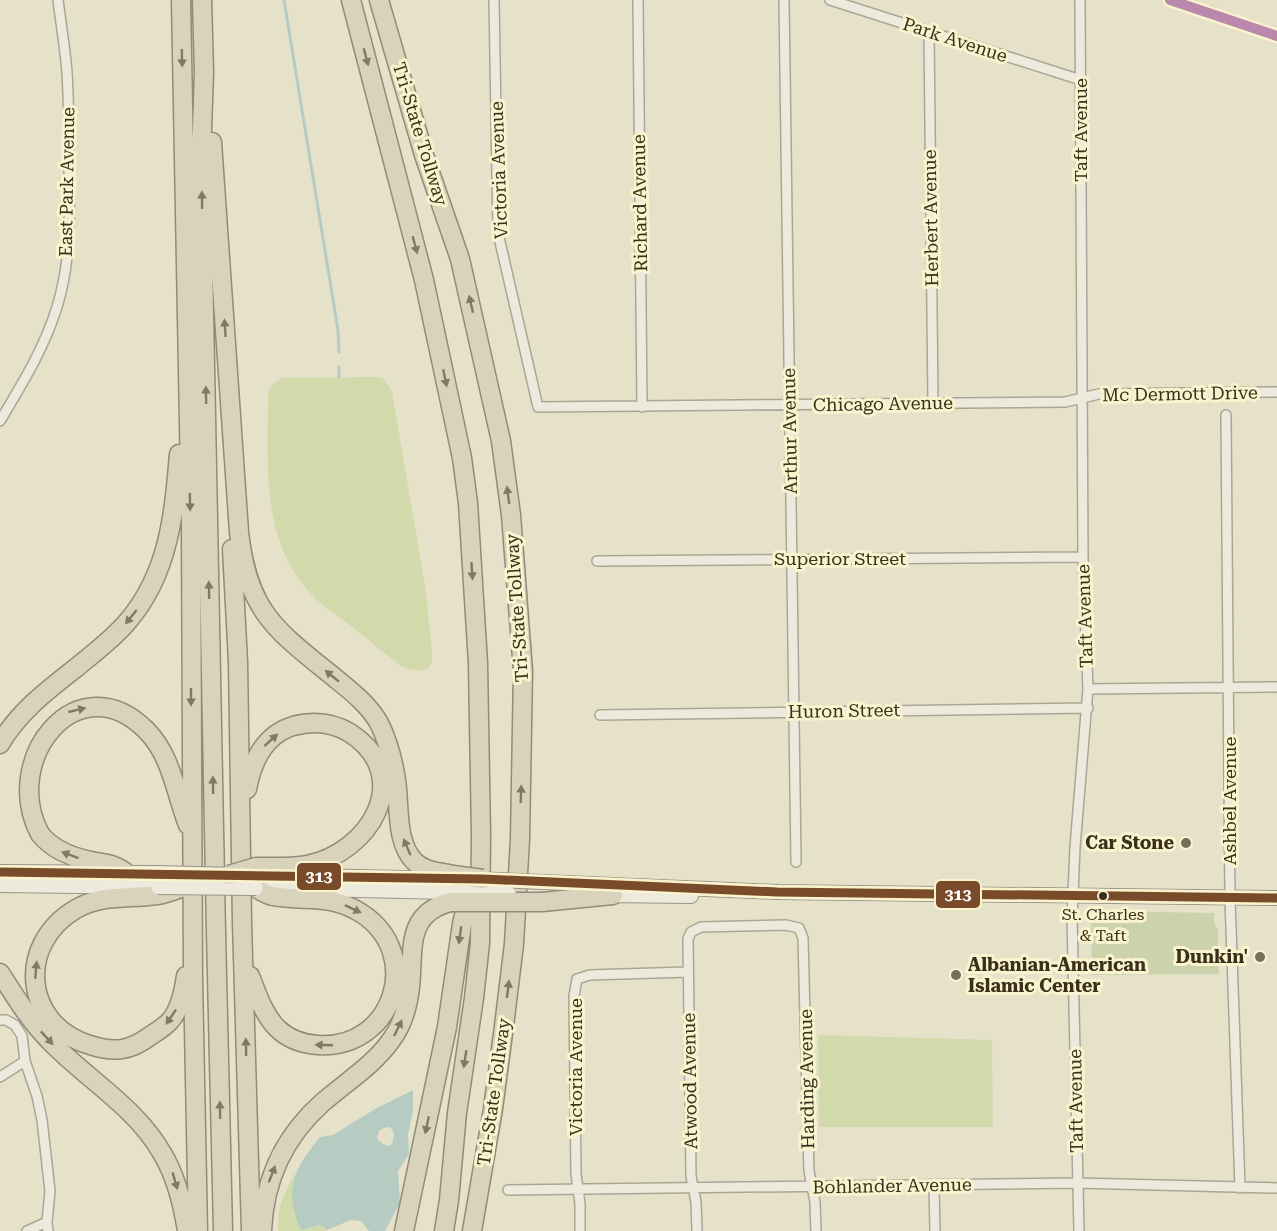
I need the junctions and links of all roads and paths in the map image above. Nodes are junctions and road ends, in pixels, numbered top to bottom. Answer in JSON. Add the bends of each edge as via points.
{"nodes":[{"id":1,"x":58,"y":0,"type":"edge"},
{"id":2,"x":181,"y":0,"type":"edge"},
{"id":3,"x":202,"y":0,"type":"edge"},
{"id":4,"x":351,"y":0,"type":"edge"},
{"id":5,"x":379,"y":0,"type":"edge"},
{"id":6,"x":494,"y":0,"type":"edge"},
{"id":7,"x":638,"y":0,"type":"edge"},
{"id":8,"x":784,"y":0,"type":"edge"},
{"id":9,"x":831,"y":0,"type":"edge"},
{"id":10,"x":1080,"y":0,"type":"edge"},
{"id":11,"x":929,"y":33,"type":"junction"},
{"id":12,"x":204,"y":72,"type":"junction"},
{"id":13,"x":1081,"y":80,"type":"junction"},
{"id":14,"x":186,"y":338,"type":"junction"},
{"id":15,"x":227,"y":354,"type":"junction"},
{"id":16,"x":1277,"y":392,"type":"edge"},
{"id":17,"x":1083,"y":396,"type":"junction"},
{"id":18,"x":933,"y":403,"type":"junction"},
{"id":19,"x":789,"y":405,"type":"junction"},
{"id":20,"x":642,"y":406,"type":"junction"},
{"id":21,"x":538,"y":407,"type":"joint"},
{"id":22,"x":1226,"y":415,"type":"dead end"},
{"id":23,"x":0,"y":421,"type":"edge"},
{"id":24,"x":1083,"y":557,"type":"junction"},
{"id":25,"x":791,"y":559,"type":"junction"},
{"id":26,"x":597,"y":561,"type":"dead end"},
{"id":27,"x":1277,"y":687,"type":"edge"},
{"id":28,"x":1230,"y":688,"type":"junction"},
{"id":29,"x":1088,"y":689,"type":"junction"},
{"id":30,"x":1088,"y":708,"type":"junction"},
{"id":31,"x":794,"y":712,"type":"junction"},
{"id":32,"x":600,"y":715,"type":"dead end"},
{"id":33,"x":0,"y":744,"type":"edge"},
{"id":34,"x":241,"y":832,"type":"junction"},
{"id":35,"x":192,"y":835,"type":"junction"},
{"id":36,"x":481,"y":836,"type":"junction"},
{"id":37,"x":795,"y":862,"type":"dead end"},
{"id":38,"x":0,"y":872,"type":"edge"},
{"id":39,"x":125,"y":872,"type":"junction"},
{"id":40,"x":229,"y":874,"type":"joint"},
{"id":41,"x":256,"y":877,"type":"junction"},
{"id":42,"x":483,"y":879,"type":"joint"},
{"id":43,"x":0,"y":885,"type":"edge"},
{"id":44,"x":158,"y":885,"type":"junction"},
{"id":45,"x":183,"y":887,"type":"joint"},
{"id":46,"x":452,"y":887,"type":"junction"},
{"id":47,"x":777,"y":892,"type":"junction"},
{"id":48,"x":542,"y":893,"type":"junction"},
{"id":49,"x":1073,"y":894,"type":"junction"},
{"id":50,"x":614,"y":895,"type":"joint"},
{"id":51,"x":1230,"y":896,"type":"junction"},
{"id":52,"x":1277,"y":898,"type":"edge"},
{"id":53,"x":691,"y":932,"type":"joint"},
{"id":54,"x":193,"y":942,"type":"junction"},
{"id":55,"x":244,"y":962,"type":"junction"},
{"id":56,"x":687,"y":972,"type":"junction"},
{"id":57,"x":0,"y":973,"type":"edge"},
{"id":58,"x":0,"y":1020,"type":"edge"},
{"id":59,"x":25,"y":1061,"type":"junction"},
{"id":60,"x":0,"y":1077,"type":"edge"},
{"id":61,"x":1077,"y":1183,"type":"junction"},
{"id":62,"x":934,"y":1185,"type":"junction"},
{"id":63,"x":813,"y":1187,"type":"junction"},
{"id":64,"x":695,"y":1188,"type":"junction"},
{"id":65,"x":1240,"y":1188,"type":"junction"},
{"id":66,"x":1277,"y":1188,"type":"edge"},
{"id":67,"x":578,"y":1189,"type":"junction"},
{"id":68,"x":508,"y":1190,"type":"dead end"},
{"id":69,"x":48,"y":1226,"type":"edge"},
{"id":70,"x":27,"y":1231,"type":"edge"},
{"id":71,"x":188,"y":1231,"type":"edge"},
{"id":72,"x":198,"y":1231,"type":"edge"},
{"id":73,"x":223,"y":1231,"type":"edge"},
{"id":74,"x":251,"y":1231,"type":"edge"},
{"id":75,"x":262,"y":1231,"type":"edge"},
{"id":76,"x":404,"y":1231,"type":"edge"},
{"id":77,"x":444,"y":1231,"type":"edge"},
{"id":78,"x":472,"y":1231,"type":"edge"},
{"id":79,"x":580,"y":1231,"type":"edge"},
{"id":80,"x":697,"y":1231,"type":"edge"},
{"id":81,"x":816,"y":1231,"type":"edge"},
{"id":82,"x":935,"y":1231,"type":"edge"},
{"id":83,"x":1079,"y":1231,"type":"edge"}],
"edges":[{"from":1,"to":23,"type":"street","name":"East Park Avenue","via":[[67,71],[69,245],[57,306],[43,346]]},
{"from":2,"to":14,"type":"highway","one_way":true},
{"from":3,"to":12,"type":"highway"},
{"from":4,"to":36,"type":"highway","name":"Tri-State Tollway","one_way":true,"via":[[424,280],[462,458],[478,663]]},
{"from":78,"to":5,"type":"highway","name":"Tri-State Tollway","one_way":true,"via":[[493,1109],[513,944],[520,839],[523,671],[501,441],[460,259],[424,154]]},
{"from":6,"to":21,"type":"street","name":"Victoria Avenue","via":[[498,233]]},
{"from":7,"to":20,"type":"street","name":"Richard Avenue"},
{"from":8,"to":19,"type":"street","name":"Arthur Avenue"},
{"from":9,"to":11,"type":"street","name":"Park Avenue"},
{"from":10,"to":13,"type":"street","name":"Taft Avenue"},
{"from":11,"to":13,"type":"street","name":"Park Avenue"},
{"from":11,"to":18,"type":"street","name":"Herbert Avenue"},
{"from":15,"to":12,"type":"highway","one_way":true},
{"from":73,"to":12,"type":"highway","one_way":true,"via":[[201,159]]},
{"from":13,"to":17,"type":"street","name":"Taft Avenue"},
{"from":14,"to":33,"type":"highway","one_way":true,"via":[[175,502],[165,553],[154,581],[115,635],[26,708]]},
{"from":14,"to":35,"type":"highway","one_way":true},
{"from":15,"to":34,"type":"highway"},
{"from":46,"to":15,"type":"highway","one_way":true,"via":[[425,870],[408,853],[393,761],[379,722],[350,691],[274,627],[252,591],[239,532]]},
{"from":16,"to":17,"type":"street","name":"Mc Dermott Drive"},
{"from":17,"to":18,"type":"street","name":"Chicago Avenue","via":[[1065,402]]},
{"from":17,"to":24,"type":"street","name":"Taft Avenue"},
{"from":18,"to":19,"type":"street","name":"Chicago Avenue"},
{"from":19,"to":20,"type":"street","name":"Chicago Avenue"},
{"from":19,"to":25,"type":"street","name":"Arthur Avenue"},
{"from":20,"to":21,"type":"street","name":"Chicago Avenue"},
{"from":22,"to":28,"type":"street","name":"Ashbel Avenue"},
{"from":24,"to":25,"type":"street","name":"Superior Street"},
{"from":24,"to":29,"type":"street","name":"Taft Avenue"},
{"from":25,"to":26,"type":"street","name":"Superior Street"},
{"from":25,"to":31,"type":"street","name":"Arthur Avenue"},
{"from":27,"to":28,"type":"street"},
{"from":28,"to":29,"type":"street"},
{"from":28,"to":51,"type":"street","name":"Ashbel Avenue"},
{"from":29,"to":30,"type":"street","name":"Taft Avenue"},
{"from":30,"to":31,"type":"street","name":"Huron Street"},
{"from":30,"to":49,"type":"street","name":"Taft Avenue"},
{"from":31,"to":32,"type":"street","name":"Huron Street"},
{"from":31,"to":37,"type":"street","name":"Arthur Avenue"},
{"from":34,"to":41,"type":"highway","one_way":true,"via":[[254,760],[268,741],[285,729],[304,723],[341,728],[361,740],[377,761],[382,784],[379,806],[360,837],[337,854]]},
{"from":34,"to":55,"type":"highway"},
{"from":39,"to":35,"type":"highway","one_way":true,"via":[[114,864],[76,858],[58,849],[38,831],[25,810],[19,788],[22,762],[38,731],[58,716],[83,708],[104,709],[128,717],[146,730],[165,758]]},
{"from":35,"to":54,"type":"highway"},
{"from":36,"to":76,"type":"highway","one_way":true,"via":[[462,924],[447,1027]]},
{"from":36,"to":77,"type":"highway","name":"Tri-State Tollway","one_way":true,"via":[[476,987]]},
{"from":38,"to":39,"type":"main road"},
{"from":39,"to":44,"type":"main road"},
{"from":40,"to":41,"type":"highway","bridge":true},
{"from":40,"to":44,"type":"main road","bridge":true},
{"from":41,"to":45,"type":"main road","bridge":true},
{"from":41,"to":46,"type":"main road"},
{"from":41,"to":55,"type":"highway","one_way":true,"via":[[271,896],[317,898],[360,912],[375,925],[392,951],[396,964],[394,988],[388,1007],[367,1032],[332,1046],[314,1045],[300,1042],[275,1027]]},
{"from":42,"to":46,"type":"highway","bridge":true},
{"from":42,"to":48,"type":"main road","bridge":true},
{"from":43,"to":44,"type":"main road"},
{"from":44,"to":45,"type":"highway","bridge":true},
{"from":54,"to":44,"type":"highway","one_way":true,"via":[[183,994],[170,1021],[137,1046],[108,1051],[76,1041],[48,1018],[37,995],[35,970],[39,953],[54,927],[69,914],[97,900]]},
{"from":46,"to":48,"type":"highway","bridge":true},
{"from":75,"to":46,"type":"highway","one_way":true,"via":[[267,1189],[286,1145],[302,1123],[381,1054],[394,1036],[407,1004],[417,928],[424,915]]},
{"from":47,"to":48,"type":"main road"},
{"from":47,"to":49,"type":"main road"},
{"from":47,"to":50,"type":"main road","via":[[681,897]]},
{"from":48,"to":50,"type":"highway"},
{"from":49,"to":51,"type":"main road"},
{"from":49,"to":61,"type":"street","name":"Taft Avenue"},
{"from":51,"to":52,"type":"main road"},
{"from":51,"to":65,"type":"street","name":"Ashbel Avenue"},
{"from":53,"to":56,"type":"street","name":"Atwood Avenue"},
{"from":53,"to":63,"type":"street","name":"Harding Avenue","via":[[701,927],[799,928],[803,938],[809,1172]]},
{"from":54,"to":72,"type":"highway"},
{"from":74,"to":55,"type":"highway","one_way":true},
{"from":56,"to":64,"type":"street","name":"Atwood Avenue","via":[[691,1176]]},
{"from":56,"to":67,"type":"street","name":"Victoria Avenue","via":[[590,975],[577,979],[574,996]]},
{"from":57,"to":71,"type":"highway","one_way":true,"via":[[46,1038],[150,1134],[173,1173]]},
{"from":58,"to":59,"type":"street","via":[[15,1025],[22,1036]]},
{"from":59,"to":60,"type":"street"},
{"from":59,"to":69,"type":"street","via":[[42,1119],[50,1191]]},
{"from":61,"to":62,"type":"street","name":"Bohlander Avenue"},
{"from":61,"to":65,"type":"street","name":"Bohlander Avenue"},
{"from":61,"to":83,"type":"street","name":"Taft Avenue"},
{"from":62,"to":63,"type":"street","name":"Bohlander Avenue"},
{"from":62,"to":82,"type":"street"},
{"from":63,"to":64,"type":"street","name":"Bohlander Avenue"},
{"from":63,"to":81,"type":"street","name":"Harding Avenue"},
{"from":64,"to":67,"type":"street","name":"Bohlander Avenue"},
{"from":64,"to":80,"type":"street","name":"Atwood Avenue"},
{"from":65,"to":66,"type":"street","name":"Bohlander Avenue"},
{"from":67,"to":68,"type":"street","name":"Bohlander Avenue"},
{"from":67,"to":79,"type":"street","name":"Victoria Avenue"},
{"from":69,"to":70,"type":"street"}]}
